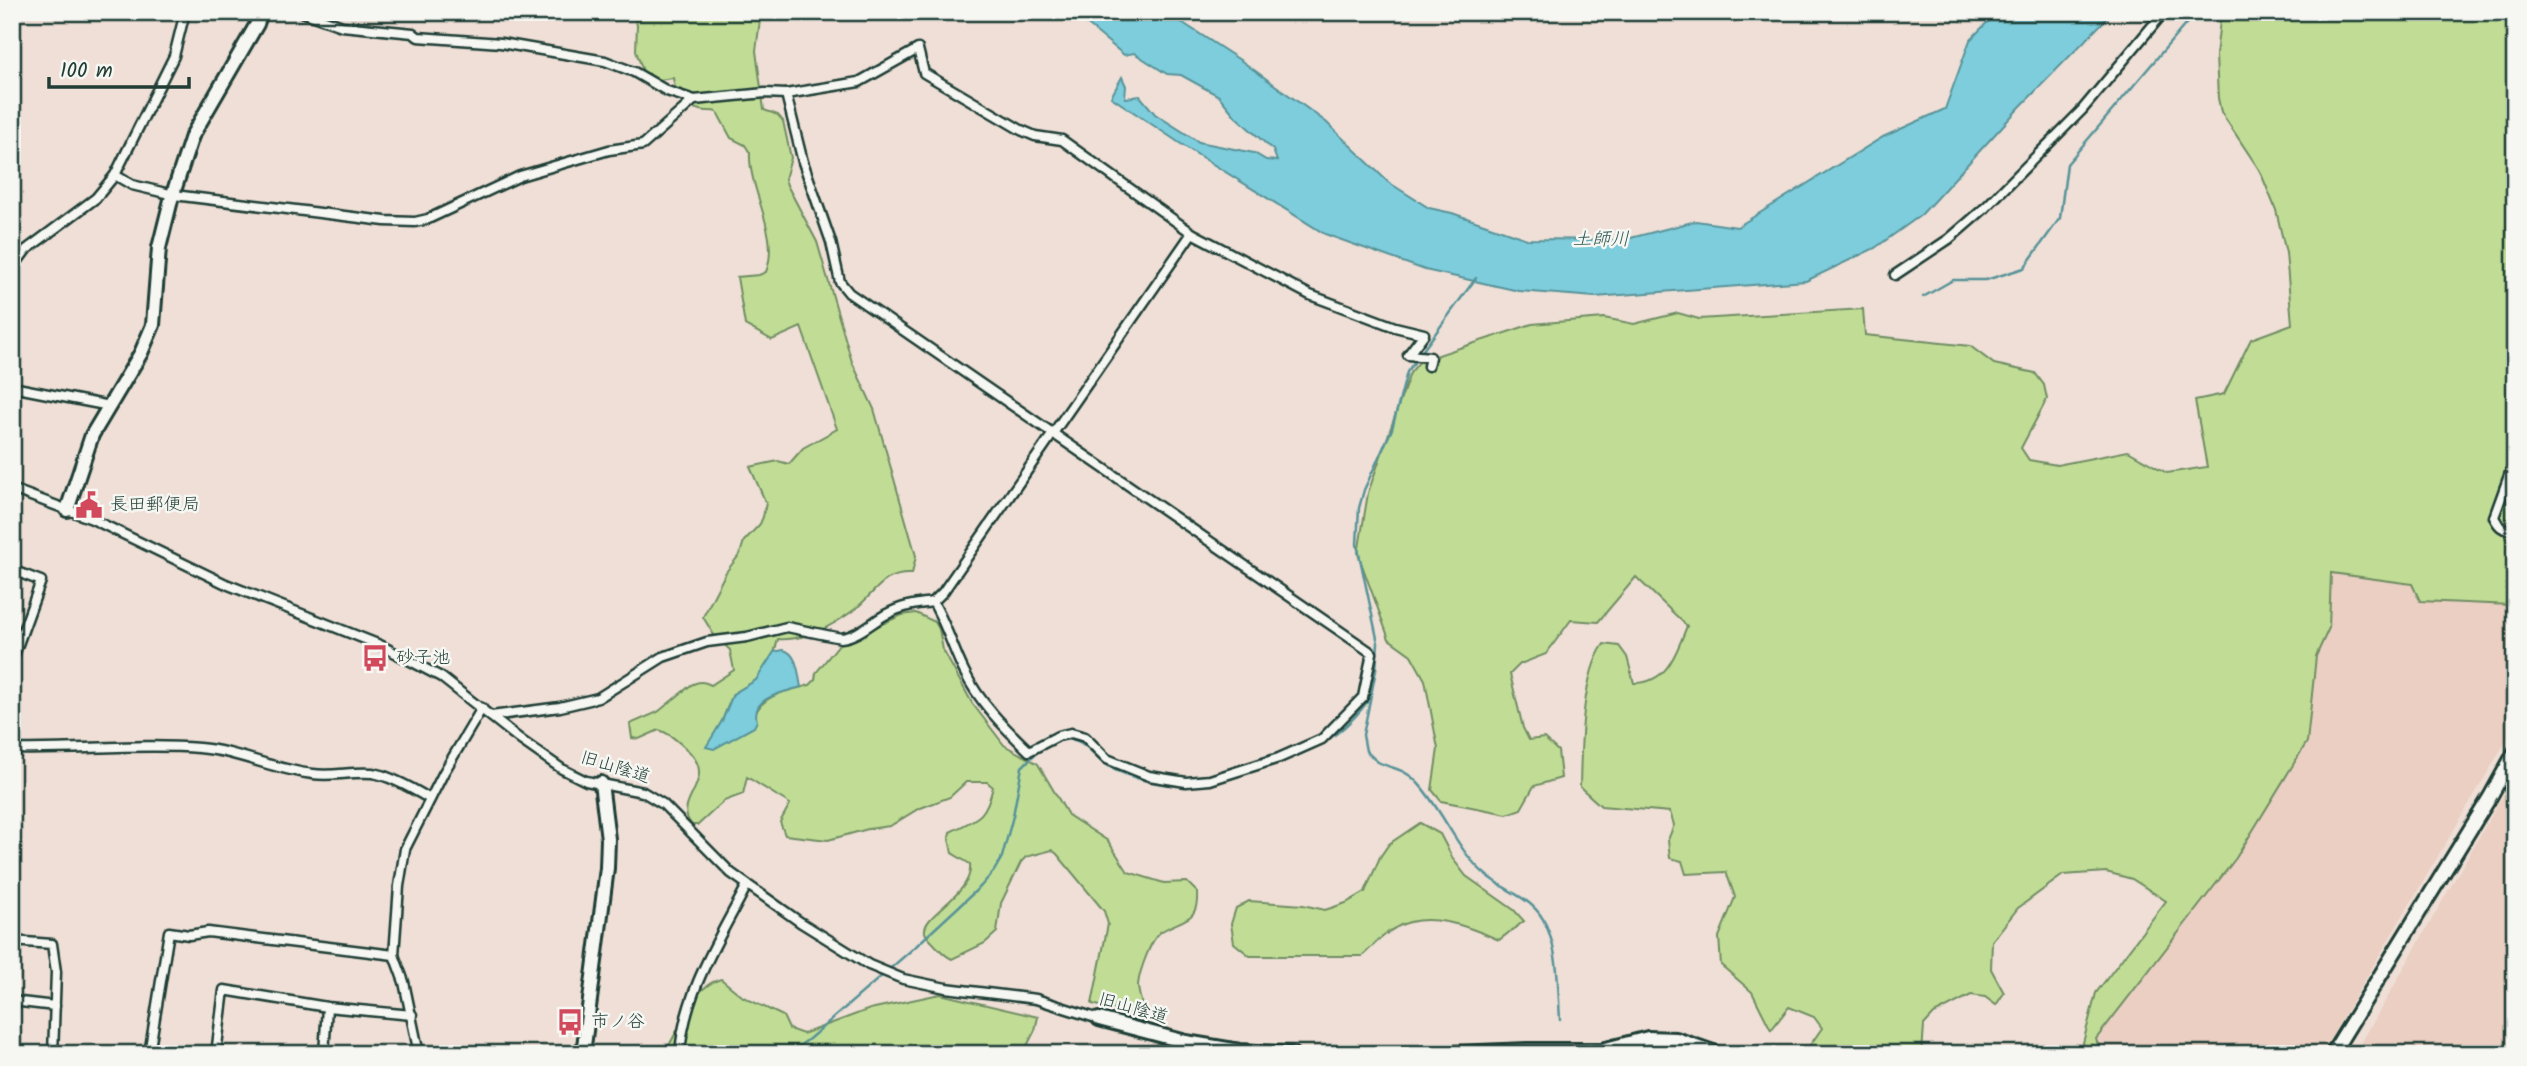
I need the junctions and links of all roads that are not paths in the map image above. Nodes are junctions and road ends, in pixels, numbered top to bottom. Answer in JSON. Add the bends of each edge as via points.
{"nodes":[{"id":1,"x":185,"y":12,"type":"edge"},
{"id":2,"x":261,"y":12,"type":"edge"},
{"id":3,"x":302,"y":12,"type":"edge"},
{"id":4,"x":2164,"y":12,"type":"edge"},
{"id":5,"x":786,"y":94,"type":"junction"},
{"id":6,"x":694,"y":100,"type":"junction"},
{"id":7,"x":115,"y":175,"type":"junction"},
{"id":8,"x":174,"y":195,"type":"junction"},
{"id":9,"x":1192,"y":233,"type":"junction"},
{"id":10,"x":12,"y":269,"type":"edge"},
{"id":11,"x":1895,"y":275,"type":"dead end"},
{"id":12,"x":1428,"y":366,"type":"dead end"},
{"id":13,"x":12,"y":387,"type":"edge"},
{"id":14,"x":110,"y":406,"type":"junction"},
{"id":15,"x":1052,"y":433,"type":"junction"},
{"id":16,"x":2515,"y":459,"type":"edge"},
{"id":17,"x":12,"y":489,"type":"edge"},
{"id":18,"x":67,"y":510,"type":"junction"},
{"id":19,"x":2515,"y":529,"type":"edge"},
{"id":20,"x":12,"y":570,"type":"edge"},
{"id":21,"x":933,"y":602,"type":"junction"},
{"id":22,"x":12,"y":661,"type":"edge"},
{"id":23,"x":482,"y":708,"type":"junction"},
{"id":24,"x":491,"y":716,"type":"junction"},
{"id":25,"x":12,"y":748,"type":"edge"},
{"id":26,"x":2515,"y":751,"type":"edge"},
{"id":27,"x":601,"y":783,"type":"junction"},
{"id":28,"x":429,"y":799,"type":"junction"},
{"id":29,"x":747,"y":885,"type":"junction"},
{"id":30,"x":12,"y":941,"type":"edge"},
{"id":31,"x":394,"y":955,"type":"junction"},
{"id":32,"x":12,"y":1001,"type":"edge"},
{"id":33,"x":55,"y":1006,"type":"junction"},
{"id":34,"x":327,"y":1007,"type":"junction"},
{"id":35,"x":412,"y":1015,"type":"junction"},
{"id":36,"x":1099,"y":1018,"type":"joint"},
{"id":37,"x":1213,"y":1050,"type":"edge"},
{"id":38,"x":216,"y":1053,"type":"edge"},
{"id":39,"x":1714,"y":1053,"type":"edge"},
{"id":40,"x":53,"y":1054,"type":"edge"},
{"id":41,"x":149,"y":1054,"type":"edge"},
{"id":42,"x":222,"y":1054,"type":"edge"},
{"id":43,"x":324,"y":1054,"type":"edge"},
{"id":44,"x":419,"y":1054,"type":"edge"},
{"id":45,"x":583,"y":1054,"type":"edge"},
{"id":46,"x":680,"y":1054,"type":"edge"},
{"id":47,"x":1293,"y":1054,"type":"edge"},
{"id":48,"x":1433,"y":1054,"type":"edge"},
{"id":49,"x":2332,"y":1054,"type":"edge"}],
"edges":[{"from":1,"to":7,"type":"street","via":[[174,56]]},
{"from":2,"to":8,"type":"street","via":[[191,136]]},
{"from":3,"to":6,"type":"street","via":[[342,26],[501,43],[604,61]]},
{"from":4,"to":11,"type":"street","via":[[2082,110],[1986,207]]},
{"from":5,"to":6,"type":"street"},
{"from":5,"to":9,"type":"street","via":[[859,82],[918,49],[923,72],[937,82],[1021,130],[1062,140]]},
{"from":5,"to":15,"type":"street","via":[[840,282],[849,293]]},
{"from":6,"to":8,"type":"street","via":[[643,145],[520,176],[415,222]]},
{"from":7,"to":8,"type":"street","via":[[132,185]]},
{"from":7,"to":10,"type":"street","via":[[96,198],[26,250]]},
{"from":8,"to":14,"type":"street","via":[[159,248],[153,325]]},
{"from":9,"to":12,"type":"street","via":[[1310,295],[1424,334],[1408,355],[1430,356]]},
{"from":9,"to":15,"type":"street"},
{"from":13,"to":14,"type":"street"},
{"from":14,"to":18,"type":"street","via":[[92,435]]},
{"from":15,"to":21,"type":"street"},
{"from":15,"to":21,"type":"street","via":[[1372,653],[1363,697],[1322,738],[1279,758],[1210,780],[1186,782],[1149,776],[1107,759],[1085,737],[1071,733],[1028,751],[991,713],[965,673]]},
{"from":16,"to":19,"type":"street","via":[[2494,517],[2507,531]]},
{"from":17,"to":18,"type":"street","name":"旧山陰道"},
{"from":18,"to":23,"type":"street","name":"旧山陰道","via":[[226,583],[380,645],[442,677]]},
{"from":20,"to":22,"type":"street","via":[[41,581]]},
{"from":21,"to":24,"type":"street","via":[[907,605],[850,637],[787,626],[688,646],[598,698],[560,708]]},
{"from":23,"to":24,"type":"street","name":"旧山陰道"},
{"from":23,"to":28,"type":"street"},
{"from":24,"to":27,"type":"street","name":"旧山陰道","via":[[562,769]]},
{"from":25,"to":28,"type":"street","via":[[200,748],[316,775],[373,773]]},
{"from":26,"to":49,"type":"street"},
{"from":27,"to":29,"type":"street","name":"旧山陰道","via":[[643,792],[663,804]]},
{"from":27,"to":45,"type":"street","via":[[607,868]]},
{"from":28,"to":31,"type":"street","via":[[405,849]]},
{"from":29,"to":36,"type":"street","name":"旧山陰道","via":[[869,965],[903,979],[1036,999]]},
{"from":29,"to":46,"type":"street","via":[[696,985]]},
{"from":30,"to":33,"type":"street","via":[[52,944]]},
{"from":31,"to":35,"type":"street"},
{"from":31,"to":41,"type":"street","via":[[208,932],[169,932]]},
{"from":32,"to":33,"type":"street"},
{"from":33,"to":40,"type":"street"},
{"from":34,"to":35,"type":"street"},
{"from":34,"to":38,"type":"street","via":[[225,990]]},
{"from":34,"to":43,"type":"street"},
{"from":35,"to":44,"type":"street"},
{"from":36,"to":37,"type":"street","name":"旧山陰道"},
{"from":37,"to":47,"type":"street","name":"旧山陰道"},
{"from":38,"to":42,"type":"street"},
{"from":39,"to":48,"type":"street","via":[[1676,1039],[1648,1038],[1601,1050]]}]}
